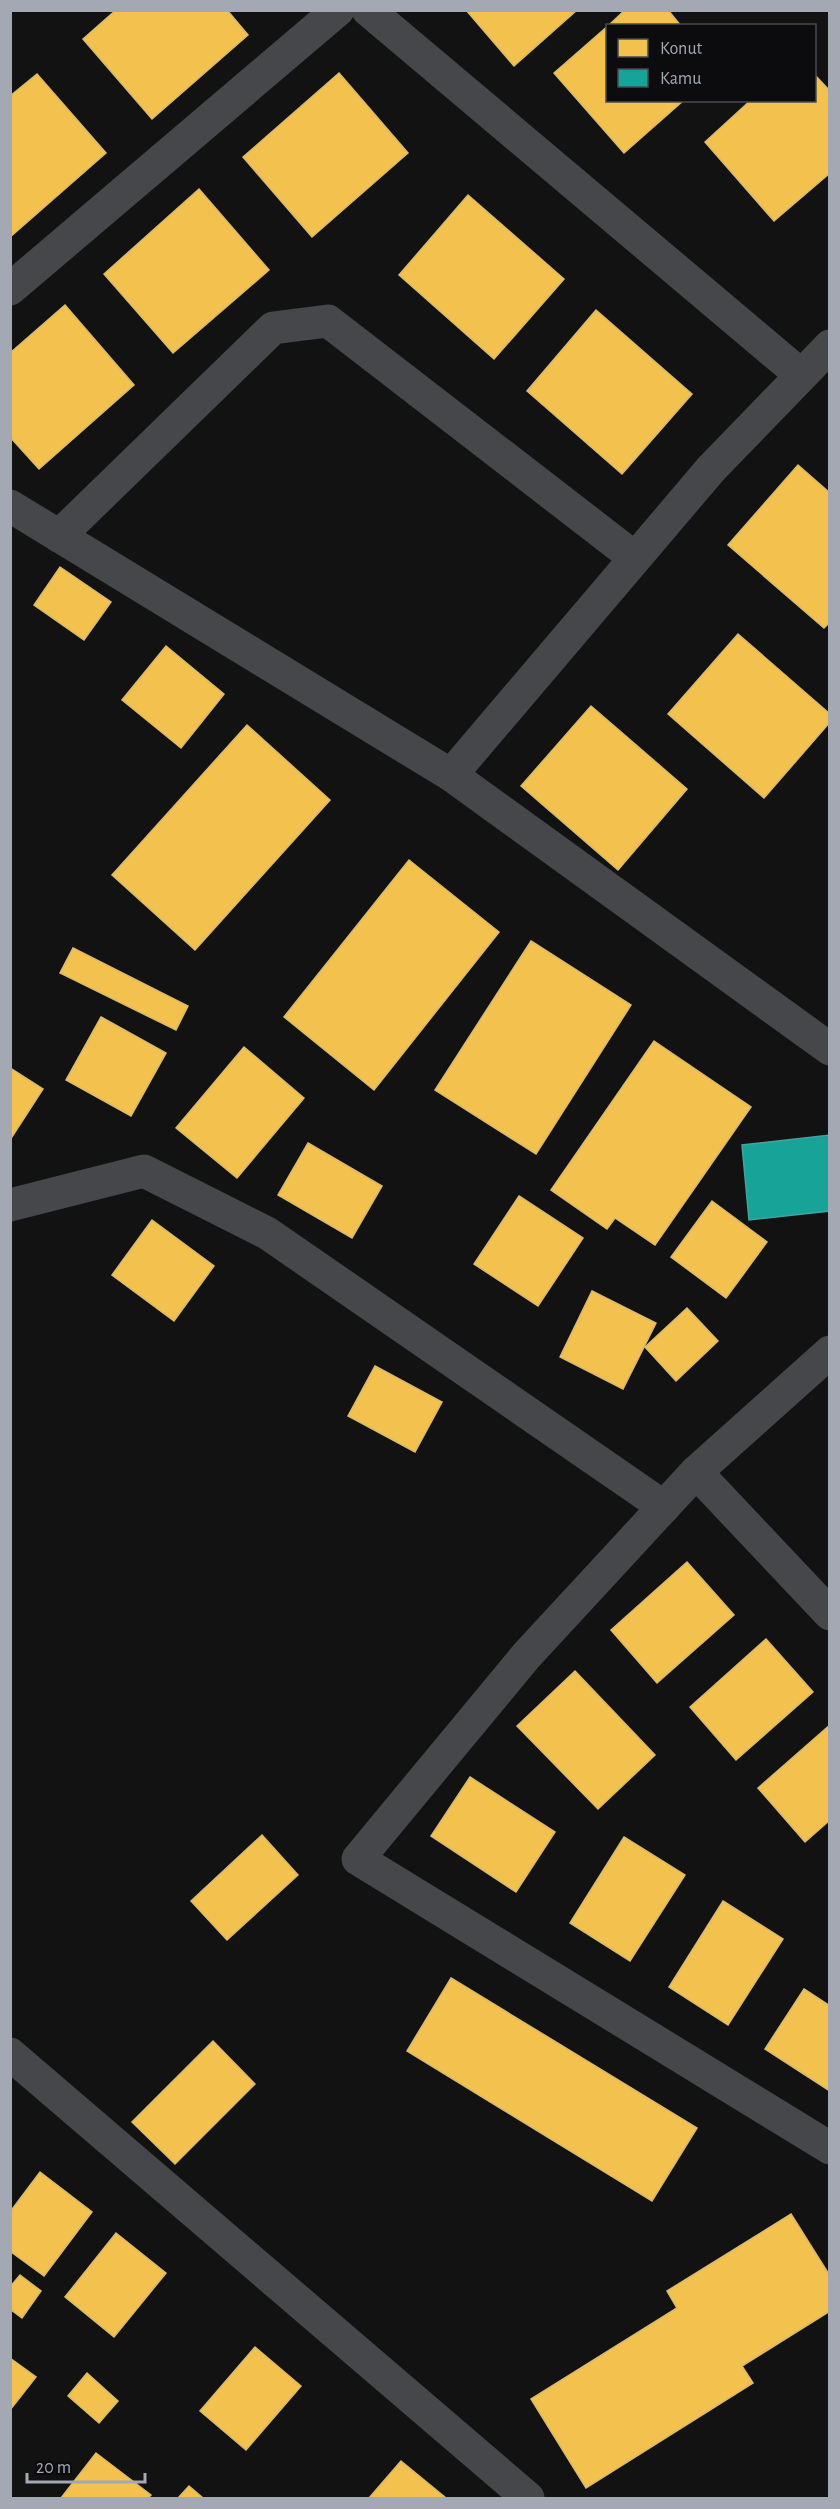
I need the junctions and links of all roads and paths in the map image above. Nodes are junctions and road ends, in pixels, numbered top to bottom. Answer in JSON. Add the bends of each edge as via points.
{"nodes":[{"id":1,"x":338,"y":10,"type":"edge"},
{"id":2,"x":368,"y":10,"type":"edge"},
{"id":3,"x":10,"y":289,"type":"edge"},
{"id":4,"x":830,"y":345,"type":"edge"},
{"id":5,"x":801,"y":375,"type":"junction"},
{"id":6,"x":10,"y":506,"type":"edge"},
{"id":7,"x":59,"y":536,"type":"junction"},
{"id":8,"x":635,"y":558,"type":"junction"},
{"id":9,"x":451,"y":775,"type":"junction"},
{"id":10,"x":830,"y":1049,"type":"edge"},
{"id":11,"x":10,"y":1205,"type":"edge"},
{"id":12,"x":830,"y":1352,"type":"edge"},
{"id":13,"x":696,"y":1472,"type":"junction"},
{"id":14,"x":664,"y":1507,"type":"junction"},
{"id":15,"x":830,"y":1614,"type":"edge"},
{"id":16,"x":10,"y":2054,"type":"edge"},
{"id":17,"x":830,"y":2148,"type":"edge"},
{"id":18,"x":528,"y":2499,"type":"edge"}],
"edges":[{"from":1,"to":3,"type":"street"},
{"from":2,"to":5,"type":"street"},
{"from":4,"to":5,"type":"street"},
{"from":5,"to":8,"type":"street","via":[[711,469]]},
{"from":6,"to":7,"type":"street"},
{"from":7,"to":8,"type":"street","via":[[273,328],[328,321]]},
{"from":7,"to":9,"type":"street"},
{"from":8,"to":9,"type":"street"},
{"from":9,"to":10,"type":"street"},
{"from":11,"to":14,"type":"street","via":[[144,1171],[267,1233]]},
{"from":12,"to":13,"type":"street"},
{"from":13,"to":14,"type":"street"},
{"from":13,"to":15,"type":"street"},
{"from":14,"to":17,"type":"street","via":[[526,1656],[358,1859]]},
{"from":16,"to":18,"type":"street"}]}
